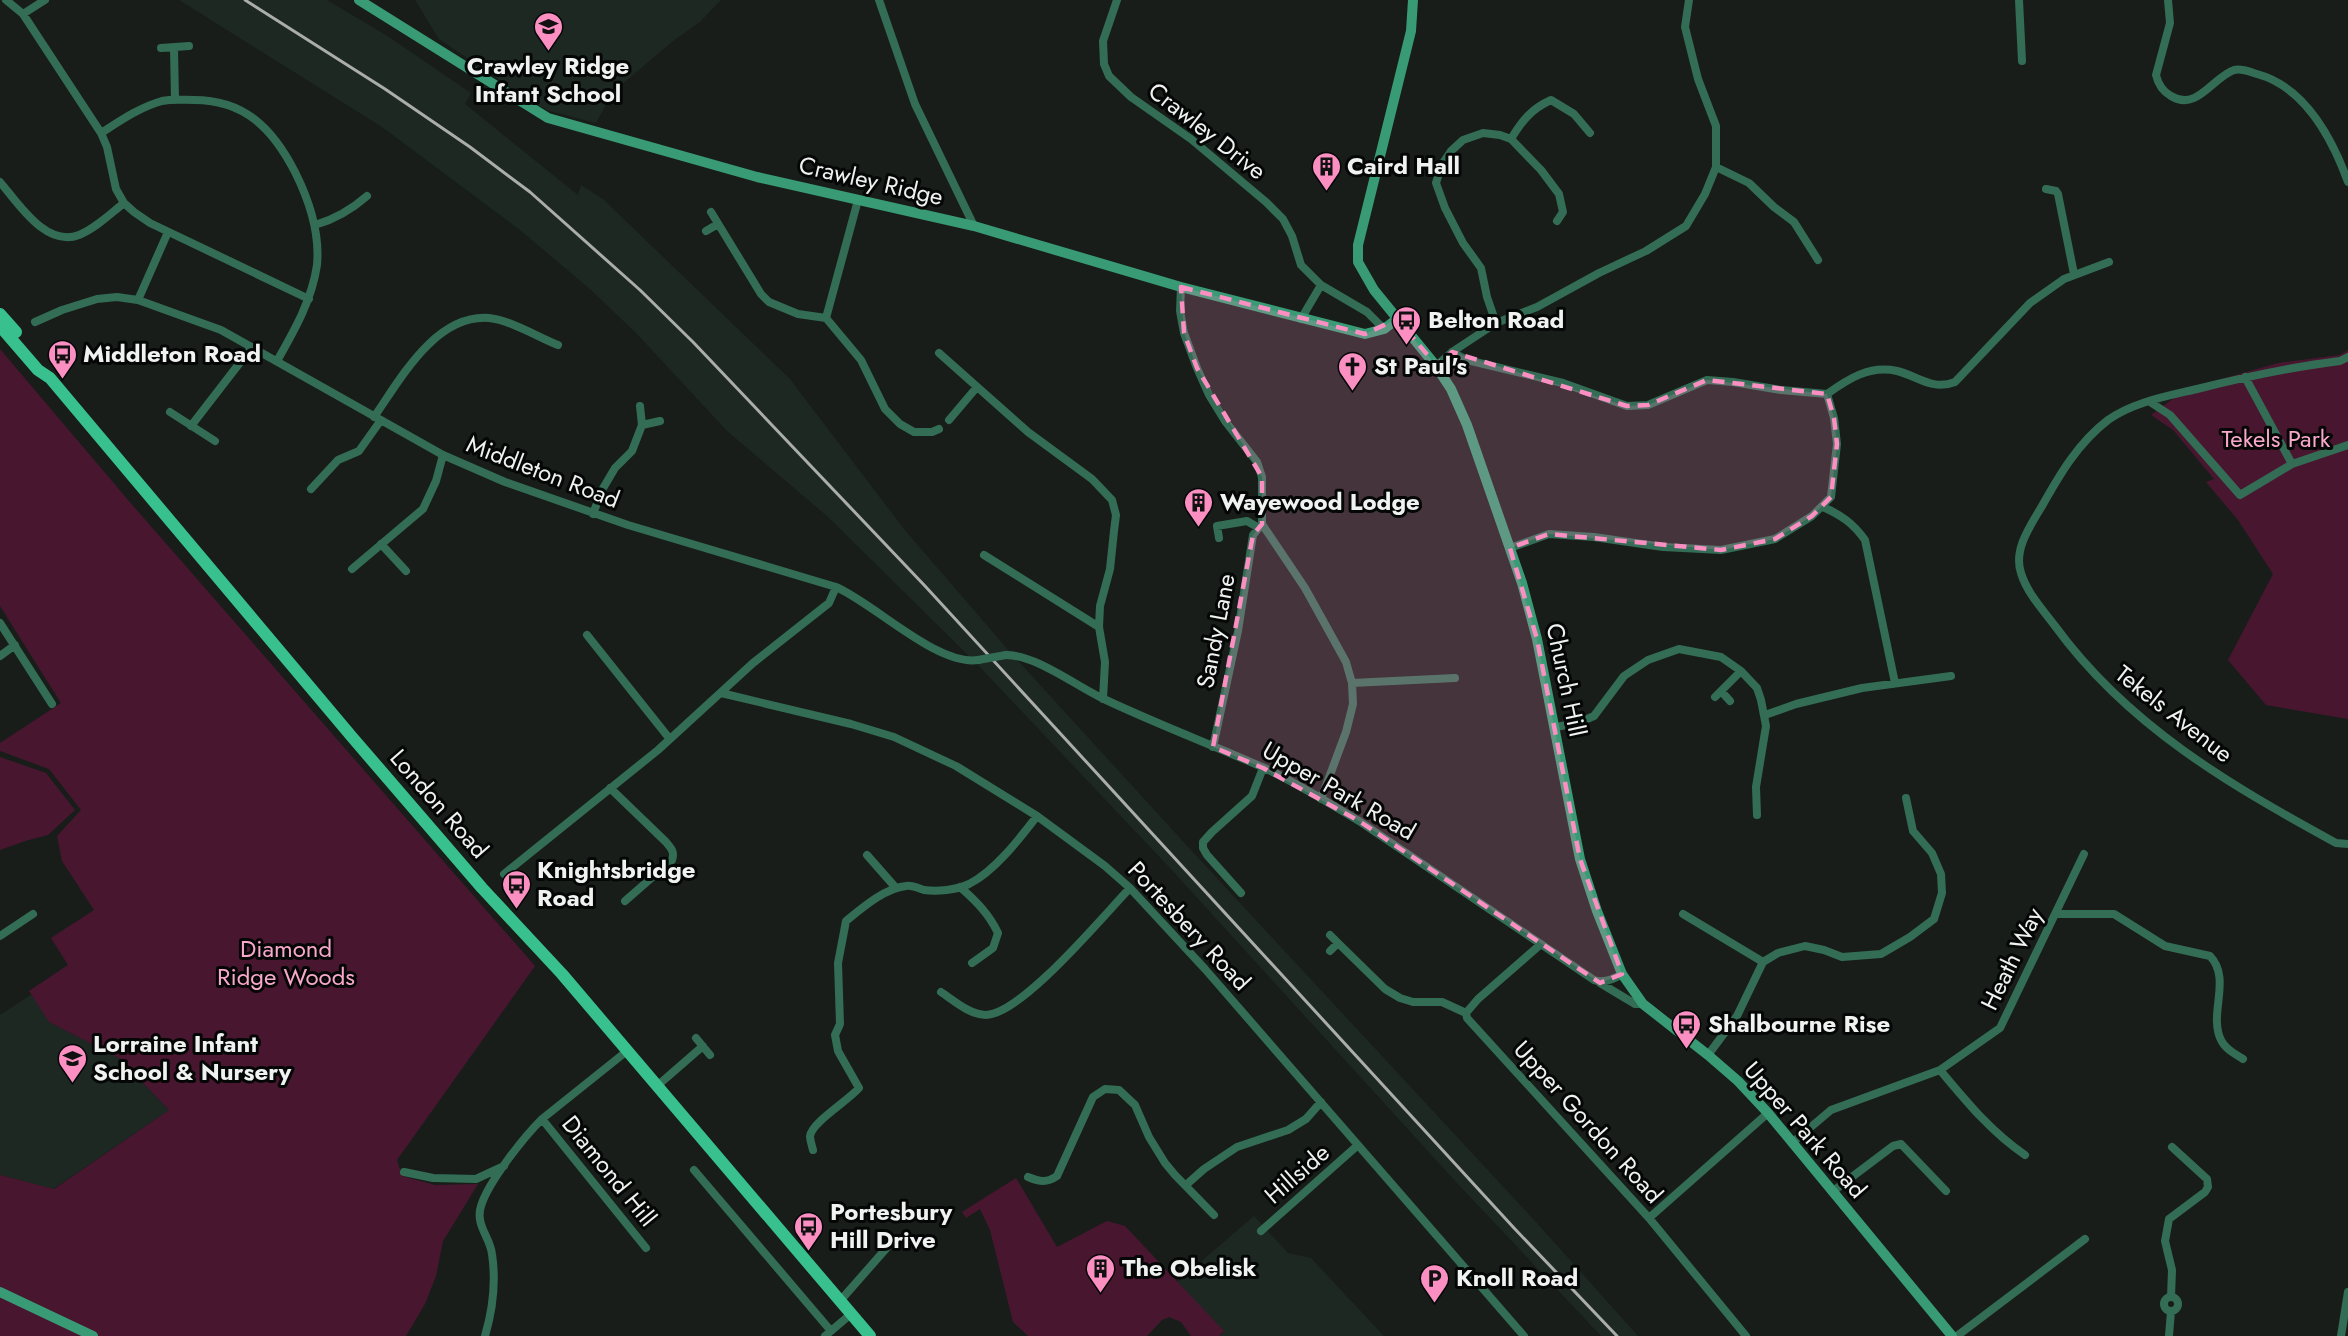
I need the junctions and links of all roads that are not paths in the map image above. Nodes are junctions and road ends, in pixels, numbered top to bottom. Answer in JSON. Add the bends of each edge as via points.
{"nodes":[{"id":1,"x":6,"y":0,"type":"edge"},
{"id":2,"x":45,"y":0,"type":"edge"},
{"id":3,"x":359,"y":0,"type":"edge"},
{"id":4,"x":879,"y":0,"type":"edge"},
{"id":5,"x":1117,"y":0,"type":"edge"},
{"id":6,"x":1413,"y":0,"type":"edge"},
{"id":7,"x":1689,"y":0,"type":"edge"},
{"id":8,"x":2019,"y":0,"type":"edge"},
{"id":9,"x":2168,"y":0,"type":"edge"},
{"id":10,"x":23,"y":14,"type":"junction"},
{"id":11,"x":189,"y":46,"type":"dead end"},
{"id":12,"x":161,"y":48,"type":"dead end"},
{"id":13,"x":174,"y":48,"type":"junction"},
{"id":14,"x":2022,"y":61,"type":"dead end"},
{"id":15,"x":175,"y":100,"type":"junction"},
{"id":16,"x":101,"y":133,"type":"junction"},
{"id":17,"x":1590,"y":134,"type":"dead end"},
{"id":18,"x":1510,"y":139,"type":"junction"},
{"id":19,"x":1716,"y":166,"type":"junction"},
{"id":20,"x":0,"y":182,"type":"edge"},
{"id":21,"x":2348,"y":182,"type":"edge"},
{"id":22,"x":2046,"y":189,"type":"dead end"},
{"id":23,"x":367,"y":195,"type":"dead end"},
{"id":24,"x":858,"y":200,"type":"junction"},
{"id":25,"x":124,"y":202,"type":"junction"},
{"id":26,"x":711,"y":213,"type":"dead end"},
{"id":27,"x":1557,"y":221,"type":"dead end"},
{"id":28,"x":718,"y":224,"type":"junction"},
{"id":29,"x":315,"y":225,"type":"junction"},
{"id":30,"x":974,"y":226,"type":"junction"},
{"id":31,"x":168,"y":231,"type":"junction"},
{"id":32,"x":706,"y":231,"type":"dead end"},
{"id":33,"x":1818,"y":260,"type":"dead end"},
{"id":34,"x":2109,"y":262,"type":"dead end"},
{"id":35,"x":2074,"y":274,"type":"junction"},
{"id":36,"x":1320,"y":285,"type":"junction"},
{"id":37,"x":1181,"y":287,"type":"junction"},
{"id":38,"x":309,"y":299,"type":"junction"},
{"id":39,"x":138,"y":300,"type":"junction"},
{"id":40,"x":0,"y":314,"type":"edge"},
{"id":41,"x":826,"y":318,"type":"junction"},
{"id":42,"x":1301,"y":318,"type":"junction"},
{"id":43,"x":1397,"y":319,"type":"junction"},
{"id":44,"x":35,"y":322,"type":"dead end"},
{"id":45,"x":1496,"y":323,"type":"junction"},
{"id":46,"x":0,"y":326,"type":"edge"},
{"id":47,"x":1384,"y":329,"type":"junction"},
{"id":48,"x":558,"y":345,"type":"dead end"},
{"id":49,"x":252,"y":347,"type":"junction"},
{"id":50,"x":1452,"y":352,"type":"junction"},
{"id":51,"x":939,"y":353,"type":"dead end"},
{"id":52,"x":2348,"y":357,"type":"edge"},
{"id":53,"x":277,"y":361,"type":"junction"},
{"id":54,"x":1436,"y":366,"type":"junction"},
{"id":55,"x":2245,"y":377,"type":"junction"},
{"id":56,"x":50,"y":378,"type":"junction"},
{"id":57,"x":977,"y":387,"type":"junction"},
{"id":58,"x":1827,"y":394,"type":"junction"},
{"id":59,"x":2173,"y":395,"type":"junction"},
{"id":60,"x":2150,"y":402,"type":"junction"},
{"id":61,"x":640,"y":406,"type":"dead end"},
{"id":62,"x":170,"y":412,"type":"dead end"},
{"id":63,"x":2170,"y":415,"type":"junction"},
{"id":64,"x":377,"y":419,"type":"junction"},
{"id":65,"x":949,"y":420,"type":"dead end"},
{"id":66,"x":660,"y":421,"type":"dead end"},
{"id":67,"x":642,"y":425,"type":"junction"},
{"id":68,"x":191,"y":426,"type":"junction"},
{"id":69,"x":939,"y":429,"type":"dead end"},
{"id":70,"x":215,"y":441,"type":"dead end"},
{"id":71,"x":2348,"y":445,"type":"edge"},
{"id":72,"x":443,"y":454,"type":"junction"},
{"id":73,"x":2292,"y":464,"type":"junction"},
{"id":74,"x":311,"y":489,"type":"dead end"},
{"id":75,"x":1823,"y":507,"type":"junction"},
{"id":76,"x":593,"y":514,"type":"junction"},
{"id":77,"x":1260,"y":526,"type":"junction"},
{"id":78,"x":1219,"y":537,"type":"dead end"},
{"id":79,"x":381,"y":544,"type":"junction"},
{"id":80,"x":1510,"y":548,"type":"junction"},
{"id":81,"x":984,"y":555,"type":"dead end"},
{"id":82,"x":352,"y":569,"type":"dead end"},
{"id":83,"x":406,"y":571,"type":"dead end"},
{"id":84,"x":836,"y":587,"type":"junction"},
{"id":85,"x":0,"y":622,"type":"edge"},
{"id":86,"x":1099,"y":627,"type":"junction"},
{"id":87,"x":587,"y":636,"type":"dead end"},
{"id":88,"x":15,"y":645,"type":"junction"},
{"id":89,"x":1006,"y":655,"type":"joint"},
{"id":90,"x":0,"y":656,"type":"edge"},
{"id":91,"x":1741,"y":670,"type":"junction"},
{"id":92,"x":1951,"y":676,"type":"dead end"},
{"id":93,"x":1455,"y":678,"type":"dead end"},
{"id":94,"x":1895,"y":682,"type":"junction"},
{"id":95,"x":1352,"y":683,"type":"junction"},
{"id":96,"x":721,"y":693,"type":"junction"},
{"id":97,"x":1103,"y":699,"type":"junction"},
{"id":98,"x":1730,"y":701,"type":"dead end"},
{"id":99,"x":52,"y":704,"type":"dead end"},
{"id":100,"x":1765,"y":715,"type":"junction"},
{"id":101,"x":1556,"y":727,"type":"junction"},
{"id":102,"x":669,"y":738,"type":"junction"},
{"id":103,"x":1213,"y":747,"type":"junction"},
{"id":104,"x":1263,"y":768,"type":"junction"},
{"id":105,"x":610,"y":788,"type":"junction"},
{"id":106,"x":1906,"y":798,"type":"dead end"},
{"id":107,"x":1321,"y":799,"type":"junction"},
{"id":108,"x":1757,"y":815,"type":"dead end"},
{"id":109,"x":1037,"y":816,"type":"junction"},
{"id":110,"x":2348,"y":844,"type":"edge"},
{"id":111,"x":2084,"y":854,"type":"dead end"},
{"id":112,"x":867,"y":855,"type":"dead end"},
{"id":113,"x":504,"y":874,"type":"dead end"},
{"id":114,"x":960,"y":887,"type":"junction"},
{"id":115,"x":896,"y":888,"type":"junction"},
{"id":116,"x":1130,"y":888,"type":"junction"},
{"id":117,"x":1241,"y":893,"type":"dead end"},
{"id":118,"x":625,"y":901,"type":"dead end"},
{"id":119,"x":33,"y":914,"type":"dead end"},
{"id":120,"x":1683,"y":914,"type":"dead end"},
{"id":121,"x":2056,"y":914,"type":"junction"},
{"id":122,"x":1330,"y":935,"type":"dead end"},
{"id":123,"x":0,"y":936,"type":"edge"},
{"id":124,"x":1338,"y":943,"type":"junction"},
{"id":125,"x":1541,"y":944,"type":"junction"},
{"id":126,"x":1330,"y":951,"type":"dead end"},
{"id":127,"x":1763,"y":962,"type":"junction"},
{"id":128,"x":972,"y":963,"type":"dead end"},
{"id":129,"x":1622,"y":974,"type":"junction"},
{"id":130,"x":1600,"y":983,"type":"junction"},
{"id":131,"x":941,"y":992,"type":"dead end"},
{"id":132,"x":1643,"y":1004,"type":"junction"},
{"id":133,"x":1466,"y":1013,"type":"junction"},
{"id":134,"x":696,"y":1038,"type":"dead end"},
{"id":135,"x":703,"y":1046,"type":"junction"},
{"id":136,"x":627,"y":1051,"type":"junction"},
{"id":137,"x":710,"y":1054,"type":"dead end"},
{"id":138,"x":1708,"y":1055,"type":"junction"},
{"id":139,"x":2243,"y":1059,"type":"dead end"},
{"id":140,"x":1940,"y":1070,"type":"junction"},
{"id":141,"x":657,"y":1086,"type":"junction"},
{"id":142,"x":1321,"y":1102,"type":"junction"},
{"id":143,"x":1768,"y":1113,"type":"junction"},
{"id":144,"x":542,"y":1119,"type":"junction"},
{"id":145,"x":1792,"y":1143,"type":"junction"},
{"id":146,"x":1358,"y":1146,"type":"junction"},
{"id":147,"x":2172,"y":1147,"type":"dead end"},
{"id":148,"x":813,"y":1150,"type":"dead end"},
{"id":149,"x":2025,"y":1155,"type":"dead end"},
{"id":150,"x":505,"y":1166,"type":"junction"},
{"id":151,"x":694,"y":1170,"type":"dead end"},
{"id":152,"x":404,"y":1172,"type":"dead end"},
{"id":153,"x":1028,"y":1177,"type":"dead end"},
{"id":154,"x":1186,"y":1185,"type":"junction"},
{"id":155,"x":1946,"y":1191,"type":"dead end"},
{"id":156,"x":1832,"y":1192,"type":"junction"},
{"id":157,"x":1214,"y":1215,"type":"dead end"},
{"id":158,"x":1649,"y":1218,"type":"junction"},
{"id":159,"x":1261,"y":1231,"type":"dead end"},
{"id":160,"x":2085,"y":1239,"type":"dead end"},
{"id":161,"x":891,"y":1243,"type":"dead end"},
{"id":162,"x":646,"y":1248,"type":"dead end"},
{"id":163,"x":0,"y":1292,"type":"edge"},
{"id":164,"x":2348,"y":1292,"type":"edge"},
{"id":165,"x":840,"y":1301,"type":"junction"},
{"id":166,"x":851,"y":1314,"type":"junction"},
{"id":167,"x":828,"y":1334,"type":"edge"},
{"id":168,"x":93,"y":1336,"type":"edge"},
{"id":169,"x":485,"y":1336,"type":"edge"},
{"id":170,"x":870,"y":1336,"type":"edge"},
{"id":171,"x":1524,"y":1336,"type":"edge"},
{"id":172,"x":1746,"y":1336,"type":"edge"},
{"id":173,"x":1952,"y":1336,"type":"edge"},
{"id":174,"x":1957,"y":1336,"type":"edge"},
{"id":175,"x":2169,"y":1336,"type":"edge"},
{"id":176,"x":2341,"y":1336,"type":"edge"}],
"edges":[{"from":1,"to":10,"type":"street"},
{"from":2,"to":10,"type":"street"},
{"from":3,"to":24,"type":"street","name":"Crawley Ridge","via":[[548,118],[757,177]]},
{"from":4,"to":30,"type":"street","via":[[915,104]]},
{"from":5,"to":36,"type":"street","name":"Crawley Drive","via":[[1103,42],[1109,76],[1266,202],[1283,219],[1301,265]]},
{"from":6,"to":43,"type":"street","name":"Church Hill","via":[[1411,31],[1358,245],[1358,262]]},
{"from":7,"to":19,"type":"street","via":[[1684,27],[1716,126]]},
{"from":8,"to":14,"type":"street"},
{"from":9,"to":21,"type":"street","via":[[2170,24],[2156,75],[2164,92],[2173,98],[2193,99],[2235,70],[2282,84],[2319,123]]},
{"from":10,"to":16,"type":"street"},
{"from":11,"to":13,"type":"street"},
{"from":12,"to":13,"type":"street"},
{"from":13,"to":15,"type":"street"},
{"from":15,"to":16,"type":"street","via":[[141,110]]},
{"from":15,"to":29,"type":"street","via":[[227,105],[268,129],[301,184]]},
{"from":16,"to":25,"type":"street","via":[[116,189]]},
{"from":17,"to":18,"type":"street","via":[[1574,114],[1551,100],[1525,116]]},
{"from":18,"to":27,"type":"street","via":[[1542,170],[1558,194],[1563,212]]},
{"from":18,"to":45,"type":"street","via":[[1483,133],[1463,140],[1441,166],[1436,183],[1445,208],[1481,268]]},
{"from":19,"to":33,"type":"street","via":[[1749,183],[1794,222]]},
{"from":19,"to":45,"type":"street","via":[[1686,226],[1646,251]]},
{"from":20,"to":25,"type":"street","via":[[34,223],[48,233],[65,236],[77,236]]},
{"from":22,"to":35,"type":"street","via":[[2058,194]]},
{"from":23,"to":29,"type":"street","via":[[346,213]]},
{"from":24,"to":30,"type":"street","name":"Crawley Ridge"},
{"from":24,"to":41,"type":"street"},
{"from":25,"to":31,"type":"street","via":[[150,223]]},
{"from":26,"to":28,"type":"street"},
{"from":28,"to":32,"type":"street"},
{"from":28,"to":41,"type":"street","via":[[769,302],[798,314]]},
{"from":29,"to":38,"type":"street","via":[[317,262]]},
{"from":30,"to":37,"type":"street","name":"Crawley Ridge"},
{"from":31,"to":38,"type":"street"},
{"from":31,"to":39,"type":"street"},
{"from":34,"to":35,"type":"street"},
{"from":35,"to":58,"type":"street","via":[[2030,303],[1955,382],[1930,384],[1896,371],[1875,371],[1852,375]]},
{"from":36,"to":42,"type":"street"},
{"from":36,"to":47,"type":"street","name":"Crawley Drive","via":[[1367,312]]},
{"from":37,"to":42,"type":"street","name":"Crawley Ridge"},
{"from":37,"to":77,"type":"street","name":"Sandy Lane","via":[[1184,333],[1197,368],[1214,404],[1257,462],[1262,477]]},
{"from":38,"to":53,"type":"street"},
{"from":39,"to":44,"type":"street","name":"Middleton Road","via":[[97,300]]},
{"from":39,"to":49,"type":"street","name":"Middleton Road","via":[[221,330]]},
{"from":40,"to":56,"type":"main road","name":"London Road","via":[[45,366]]},
{"from":41,"to":69,"type":"street","via":[[861,360],[885,408],[900,424],[914,432]]},
{"from":42,"to":47,"type":"street","name":"Crawley Ridge","via":[[1365,334]]},
{"from":43,"to":47,"type":"street"},
{"from":43,"to":54,"type":"street","name":"Church Hill"},
{"from":45,"to":50,"type":"street"},
{"from":46,"to":56,"type":"main road","name":"London Road","via":[[38,370]]},
{"from":48,"to":64,"type":"street","via":[[488,318],[457,325],[427,344]]},
{"from":49,"to":53,"type":"street","name":"Middleton Road"},
{"from":49,"to":68,"type":"street"},
{"from":50,"to":54,"type":"street"},
{"from":50,"to":58,"type":"street","via":[[1467,360],[1563,383],[1627,406],[1648,405],[1707,380]]},
{"from":51,"to":57,"type":"street"},
{"from":52,"to":55,"type":"street"},
{"from":53,"to":64,"type":"street","name":"Middleton Road"},
{"from":54,"to":80,"type":"street","name":"Church Hill","via":[[1467,425]]},
{"from":55,"to":59,"type":"street"},
{"from":55,"to":73,"type":"street"},
{"from":56,"to":136,"type":"main road","name":"London Road","via":[[352,737]]},
{"from":57,"to":65,"type":"street"},
{"from":57,"to":86,"type":"street","via":[[1028,432],[1092,479],[1112,500],[1116,515]]},
{"from":58,"to":75,"type":"street","via":[[1837,444],[1831,497]]},
{"from":59,"to":60,"type":"street"},
{"from":59,"to":63,"type":"street"},
{"from":60,"to":63,"type":"street"},
{"from":60,"to":110,"type":"street","name":"Tekels Avenue","via":[[2123,411],[2075,452],[2020,548],[2021,573],[2069,646],[2141,719],[2199,763],[2326,838]]},
{"from":61,"to":67,"type":"street"},
{"from":62,"to":68,"type":"street"},
{"from":63,"to":73,"type":"street","via":[[2240,495]]},
{"from":64,"to":72,"type":"street","name":"Middleton Road"},
{"from":64,"to":74,"type":"street","via":[[359,451],[338,460]]},
{"from":66,"to":67,"type":"street"},
{"from":67,"to":76,"type":"street","via":[[632,451],[615,468]]},
{"from":68,"to":70,"type":"street"},
{"from":71,"to":73,"type":"street"},
{"from":72,"to":76,"type":"street","name":"Middleton Road"},
{"from":72,"to":79,"type":"street","via":[[423,509]]},
{"from":75,"to":80,"type":"street","via":[[1775,539],[1721,550],[1663,548],[1549,534]]},
{"from":75,"to":94,"type":"street","via":[[1841,515],[1865,540]]},
{"from":76,"to":84,"type":"street","name":"Middleton Road"},
{"from":77,"to":78,"type":"street","via":[[1247,521],[1217,526]]},
{"from":77,"to":95,"type":"street","via":[[1305,588],[1336,640]]},
{"from":77,"to":103,"type":"street","name":"Sandy Lane","via":[[1253,535],[1238,631]]},
{"from":79,"to":82,"type":"street"},
{"from":79,"to":83,"type":"street"},
{"from":80,"to":101,"type":"street","name":"Church Hill","via":[[1537,639]]},
{"from":81,"to":86,"type":"street"},
{"from":84,"to":89,"type":"street","name":"Middleton Road","bridge":true,"via":[[938,652],[966,661]]},
{"from":84,"to":96,"type":"street","via":[[829,603]]},
{"from":85,"to":88,"type":"street"},
{"from":86,"to":97,"type":"street","via":[[1105,662]]},
{"from":87,"to":102,"type":"street"},
{"from":88,"to":90,"type":"street"},
{"from":88,"to":99,"type":"street"},
{"from":89,"to":97,"type":"street","name":"Upper Park Road","via":[[1039,664]]},
{"from":91,"to":98,"type":"street","via":[[1718,694]]},
{"from":91,"to":100,"type":"street","via":[[1757,688]]},
{"from":91,"to":101,"type":"street","via":[[1721,657],[1679,649],[1648,660],[1624,676],[1594,716]]},
{"from":92,"to":94,"type":"street"},
{"from":93,"to":95,"type":"street"},
{"from":94,"to":100,"type":"street","via":[[1821,697]]},
{"from":95,"to":107,"type":"street","via":[[1353,704],[1346,732]]},
{"from":96,"to":102,"type":"street"},
{"from":96,"to":109,"type":"street","name":"Portesbery Road","via":[[894,737],[956,766]]},
{"from":97,"to":103,"type":"street","name":"Upper Park Road"},
{"from":100,"to":108,"type":"street","via":[[1766,737],[1756,787]]},
{"from":101,"to":129,"type":"street","name":"Church Hill","via":[[1580,859]]},
{"from":102,"to":105,"type":"street"},
{"from":103,"to":104,"type":"street","name":"Upper Park Road"},
{"from":104,"to":107,"type":"street","name":"Upper Park Road"},
{"from":104,"to":117,"type":"street","via":[[1252,796],[1203,842],[1207,855]]},
{"from":105,"to":113,"type":"street"},
{"from":105,"to":118,"type":"street","via":[[666,842],[674,856]]},
{"from":106,"to":127,"type":"street","via":[[1913,831],[1932,853],[1941,874],[1942,892],[1934,919],[1881,954],[1842,957],[1805,946],[1778,953]]},
{"from":107,"to":125,"type":"street","name":"Upper Park Road"},
{"from":109,"to":114,"type":"street","via":[[1016,844],[984,873]]},
{"from":109,"to":116,"type":"street","name":"Portesbery Road"},
{"from":111,"to":121,"type":"street","name":"Heath Way"},
{"from":112,"to":115,"type":"street"},
{"from":114,"to":115,"type":"street","via":[[943,891]]},
{"from":114,"to":128,"type":"street","via":[[979,903],[998,933],[993,948]]},
{"from":115,"to":148,"type":"street","via":[[846,921],[838,963],[840,1024],[835,1035],[838,1051],[859,1088],[814,1127],[810,1135]]},
{"from":116,"to":131,"type":"street","via":[[1054,968],[1018,1001],[997,1013],[984,1015],[965,1008]]},
{"from":116,"to":142,"type":"street","name":"Portesbery Road"},
{"from":119,"to":123,"type":"street"},
{"from":120,"to":127,"type":"street"},
{"from":121,"to":139,"type":"street","via":[[2114,914],[2165,946],[2210,956],[2218,970],[2217,1029],[2221,1041]]},
{"from":121,"to":140,"type":"street","name":"Heath Way","via":[[2000,1028]]},
{"from":122,"to":124,"type":"street"},
{"from":124,"to":126,"type":"street"},
{"from":124,"to":133,"type":"street","via":[[1385,989],[1400,998],[1442,1002]]},
{"from":125,"to":130,"type":"street","name":"Upper Park Road"},
{"from":125,"to":133,"type":"street"},
{"from":127,"to":138,"type":"street","via":[[1737,1016]]},
{"from":129,"to":130,"type":"street"},
{"from":129,"to":132,"type":"street","name":"Church Hill"},
{"from":130,"to":132,"type":"street","name":"Upper Park Road","via":[[1635,1004]]},
{"from":132,"to":138,"type":"street","name":"Upper Park Road"},
{"from":133,"to":158,"type":"street","name":"Upper Gordon Road"},
{"from":134,"to":135,"type":"street"},
{"from":135,"to":137,"type":"street"},
{"from":135,"to":141,"type":"street"},
{"from":136,"to":141,"type":"main road","name":"London Road"},
{"from":136,"to":144,"type":"street"},
{"from":138,"to":143,"type":"street","name":"Upper Park Road"},
{"from":140,"to":145,"type":"street","name":"Heath Way","via":[[1831,1110]]},
{"from":140,"to":149,"type":"street","via":[[2003,1140]]},
{"from":141,"to":165,"type":"main road","name":"London Road"},
{"from":142,"to":146,"type":"street","name":"Portesbery Road"},
{"from":142,"to":154,"type":"street","via":[[1288,1130],[1237,1147]]},
{"from":143,"to":145,"type":"street","name":"Upper Park Road"},
{"from":143,"to":158,"type":"street"},
{"from":144,"to":150,"type":"street"},
{"from":144,"to":162,"type":"street","name":"Diamond Hill"},
{"from":145,"to":156,"type":"street","name":"Upper Park Road"},
{"from":146,"to":159,"type":"street","name":"Hillside"},
{"from":146,"to":171,"type":"street","name":"Portesbery Road"},
{"from":147,"to":175,"type":"street","via":[[2207,1179],[2208,1187],[2169,1219],[2165,1241],[2172,1270],[2171,1297],[2178,1303],[2171,1311]]},
{"from":150,"to":152,"type":"street","via":[[476,1179],[433,1178]]},
{"from":150,"to":169,"type":"street","via":[[480,1207],[480,1228],[492,1250],[495,1274]]},
{"from":151,"to":167,"type":"street"},
{"from":153,"to":154,"type":"street","via":[[1045,1181],[1058,1176],[1093,1097],[1110,1088],[1119,1090],[1134,1105],[1160,1154]]},
{"from":154,"to":157,"type":"street"},
{"from":155,"to":156,"type":"street","via":[[1901,1144]]},
{"from":156,"to":173,"type":"street","name":"Upper Park Road"},
{"from":158,"to":172,"type":"street","name":"Upper Gordon Road"},
{"from":160,"to":174,"type":"street"},
{"from":161,"to":165,"type":"street"},
{"from":163,"to":168,"type":"street"},
{"from":164,"to":176,"type":"street"},
{"from":165,"to":166,"type":"main road","name":"London Road"},
{"from":166,"to":167,"type":"street"},
{"from":166,"to":170,"type":"main road","name":"London Road"}]}
